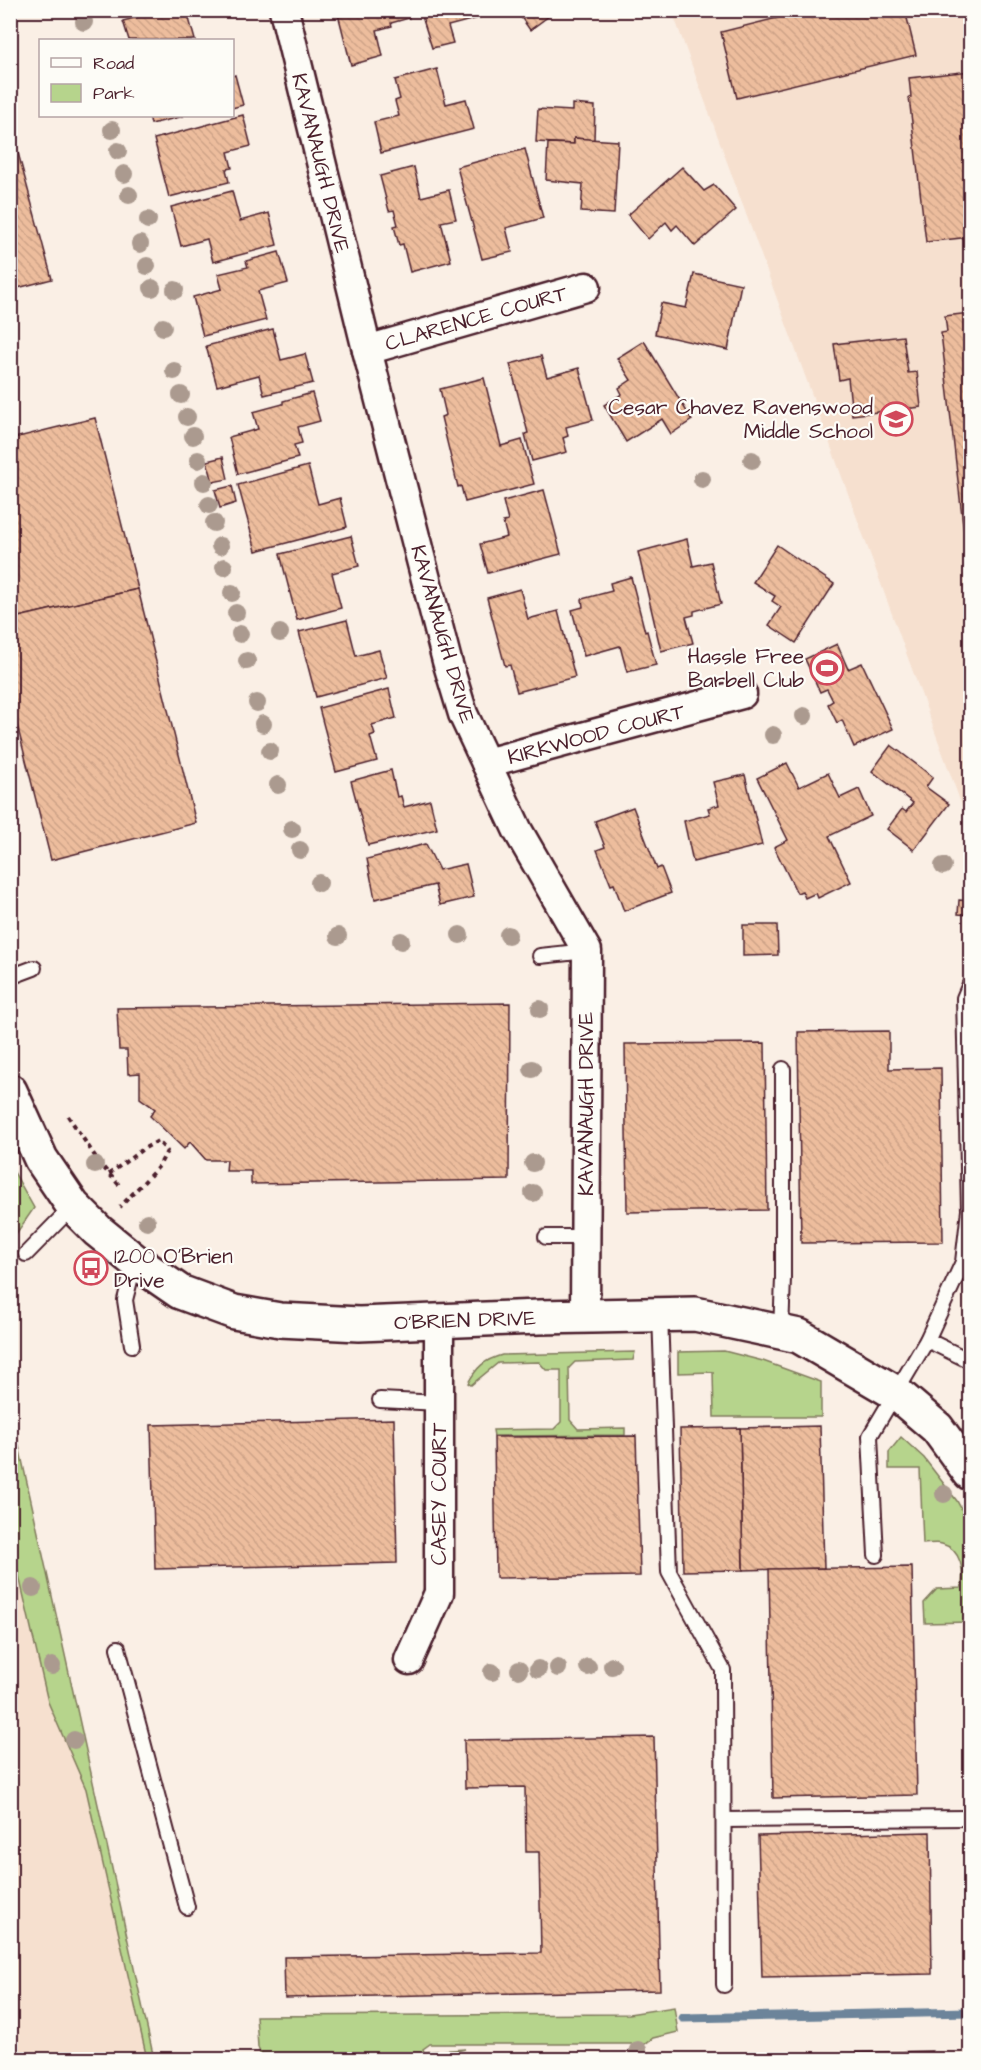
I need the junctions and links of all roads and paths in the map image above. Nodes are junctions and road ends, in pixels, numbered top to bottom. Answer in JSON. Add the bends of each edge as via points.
{"nodes":[{"id":1,"x":284,"y":10,"type":"edge"},
{"id":2,"x":586,"y":287,"type":"dead end"},
{"id":3,"x":367,"y":350,"type":"junction"},
{"id":4,"x":742,"y":694,"type":"dead end"},
{"id":5,"x":486,"y":764,"type":"junction"},
{"id":6,"x":587,"y":951,"type":"junction"},
{"id":7,"x":540,"y":956,"type":"dead end"},
{"id":8,"x":34,"y":968,"type":"dead end"},
{"id":9,"x":10,"y":976,"type":"edge"},
{"id":10,"x":970,"y":984,"type":"edge"},
{"id":11,"x":783,"y":1069,"type":"dead end"},
{"id":12,"x":10,"y":1091,"type":"edge"},
{"id":13,"x":68,"y":1116,"type":"dead end"},
{"id":14,"x":109,"y":1174,"type":"junction"},
{"id":15,"x":120,"y":1186,"type":"dead end"},
{"id":16,"x":73,"y":1206,"type":"junction"},
{"id":17,"x":118,"y":1210,"type":"dead end"},
{"id":18,"x":546,"y":1237,"type":"dead end"},
{"id":19,"x":586,"y":1237,"type":"junction"},
{"id":20,"x":26,"y":1254,"type":"dead end"},
{"id":21,"x":135,"y":1261,"type":"junction"},
{"id":22,"x":660,"y":1314,"type":"junction"},
{"id":23,"x":585,"y":1316,"type":"junction"},
{"id":24,"x":440,"y":1320,"type":"junction"},
{"id":25,"x":781,"y":1332,"type":"junction"},
{"id":26,"x":927,"y":1340,"type":"junction"},
{"id":27,"x":132,"y":1345,"type":"dead end"},
{"id":28,"x":970,"y":1361,"type":"edge"},
{"id":29,"x":896,"y":1393,"type":"junction"},
{"id":30,"x":380,"y":1400,"type":"dead end"},
{"id":31,"x":440,"y":1402,"type":"junction"},
{"id":32,"x":970,"y":1473,"type":"edge"},
{"id":33,"x":876,"y":1555,"type":"dead end"},
{"id":34,"x":118,"y":1648,"type":"dead end"},
{"id":35,"x":409,"y":1660,"type":"dead end"},
{"id":36,"x":970,"y":1818,"type":"edge"},
{"id":37,"x":724,"y":1820,"type":"junction"},
{"id":38,"x":187,"y":1907,"type":"dead end"},
{"id":39,"x":724,"y":1984,"type":"dead end"}],
"edges":[{"from":1,"to":3,"type":"street","name":"KAVANAUGH DRIVE"},
{"from":2,"to":3,"type":"street","name":"CLARENCE COURT"},
{"from":3,"to":5,"type":"street","name":"KAVANAUGH DRIVE","via":[[447,661],[463,714]]},
{"from":4,"to":5,"type":"street","name":"KIRKWOOD COURT"},
{"from":5,"to":6,"type":"street","name":"KAVANAUGH DRIVE","via":[[518,831]]},
{"from":6,"to":7,"type":"lane"},
{"from":6,"to":19,"type":"street","name":"KAVANAUGH DRIVE"},
{"from":8,"to":9,"type":"lane"},
{"from":10,"to":26,"type":"lane","via":[[963,998],[969,1210],[963,1262]]},
{"from":11,"to":25,"type":"lane"},
{"from":12,"to":16,"type":"street","name":"O'BRIEN DRIVE","via":[[41,1159]]},
{"from":13,"to":14,"type":"path"},
{"from":14,"to":15,"type":"path"},
{"from":14,"to":17,"type":"path","via":[[158,1141],[167,1151],[159,1166]]},
{"from":16,"to":20,"type":"lane"},
{"from":16,"to":21,"type":"street","name":"O'BRIEN DRIVE"},
{"from":18,"to":19,"type":"lane"},
{"from":19,"to":23,"type":"street","name":"KAVANAUGH DRIVE"},
{"from":21,"to":24,"type":"street","name":"O'BRIEN DRIVE","via":[[180,1292],[234,1312],[280,1320],[359,1324]]},
{"from":21,"to":27,"type":"lane","via":[[125,1300]]},
{"from":22,"to":23,"type":"street","name":"O'BRIEN DRIVE"},
{"from":22,"to":25,"type":"street","name":"O'BRIEN DRIVE","via":[[695,1314]]},
{"from":22,"to":37,"type":"lane","via":[[669,1572],[723,1670]]},
{"from":23,"to":24,"type":"street","name":"O'BRIEN DRIVE"},
{"from":24,"to":31,"type":"street","name":"CASEY COURT"},
{"from":25,"to":29,"type":"street","name":"O'BRIEN DRIVE","via":[[799,1336]]},
{"from":26,"to":28,"type":"lane"},
{"from":26,"to":29,"type":"lane"},
{"from":29,"to":32,"type":"street","name":"O'BRIEN DRIVE","via":[[937,1428]]},
{"from":29,"to":33,"type":"lane","via":[[870,1436]]},
{"from":30,"to":31,"type":"lane"},
{"from":31,"to":35,"type":"street","name":"CASEY COURT","via":[[439,1593]]},
{"from":34,"to":38,"type":"lane"},
{"from":36,"to":37,"type":"lane"},
{"from":37,"to":39,"type":"lane"}]}
